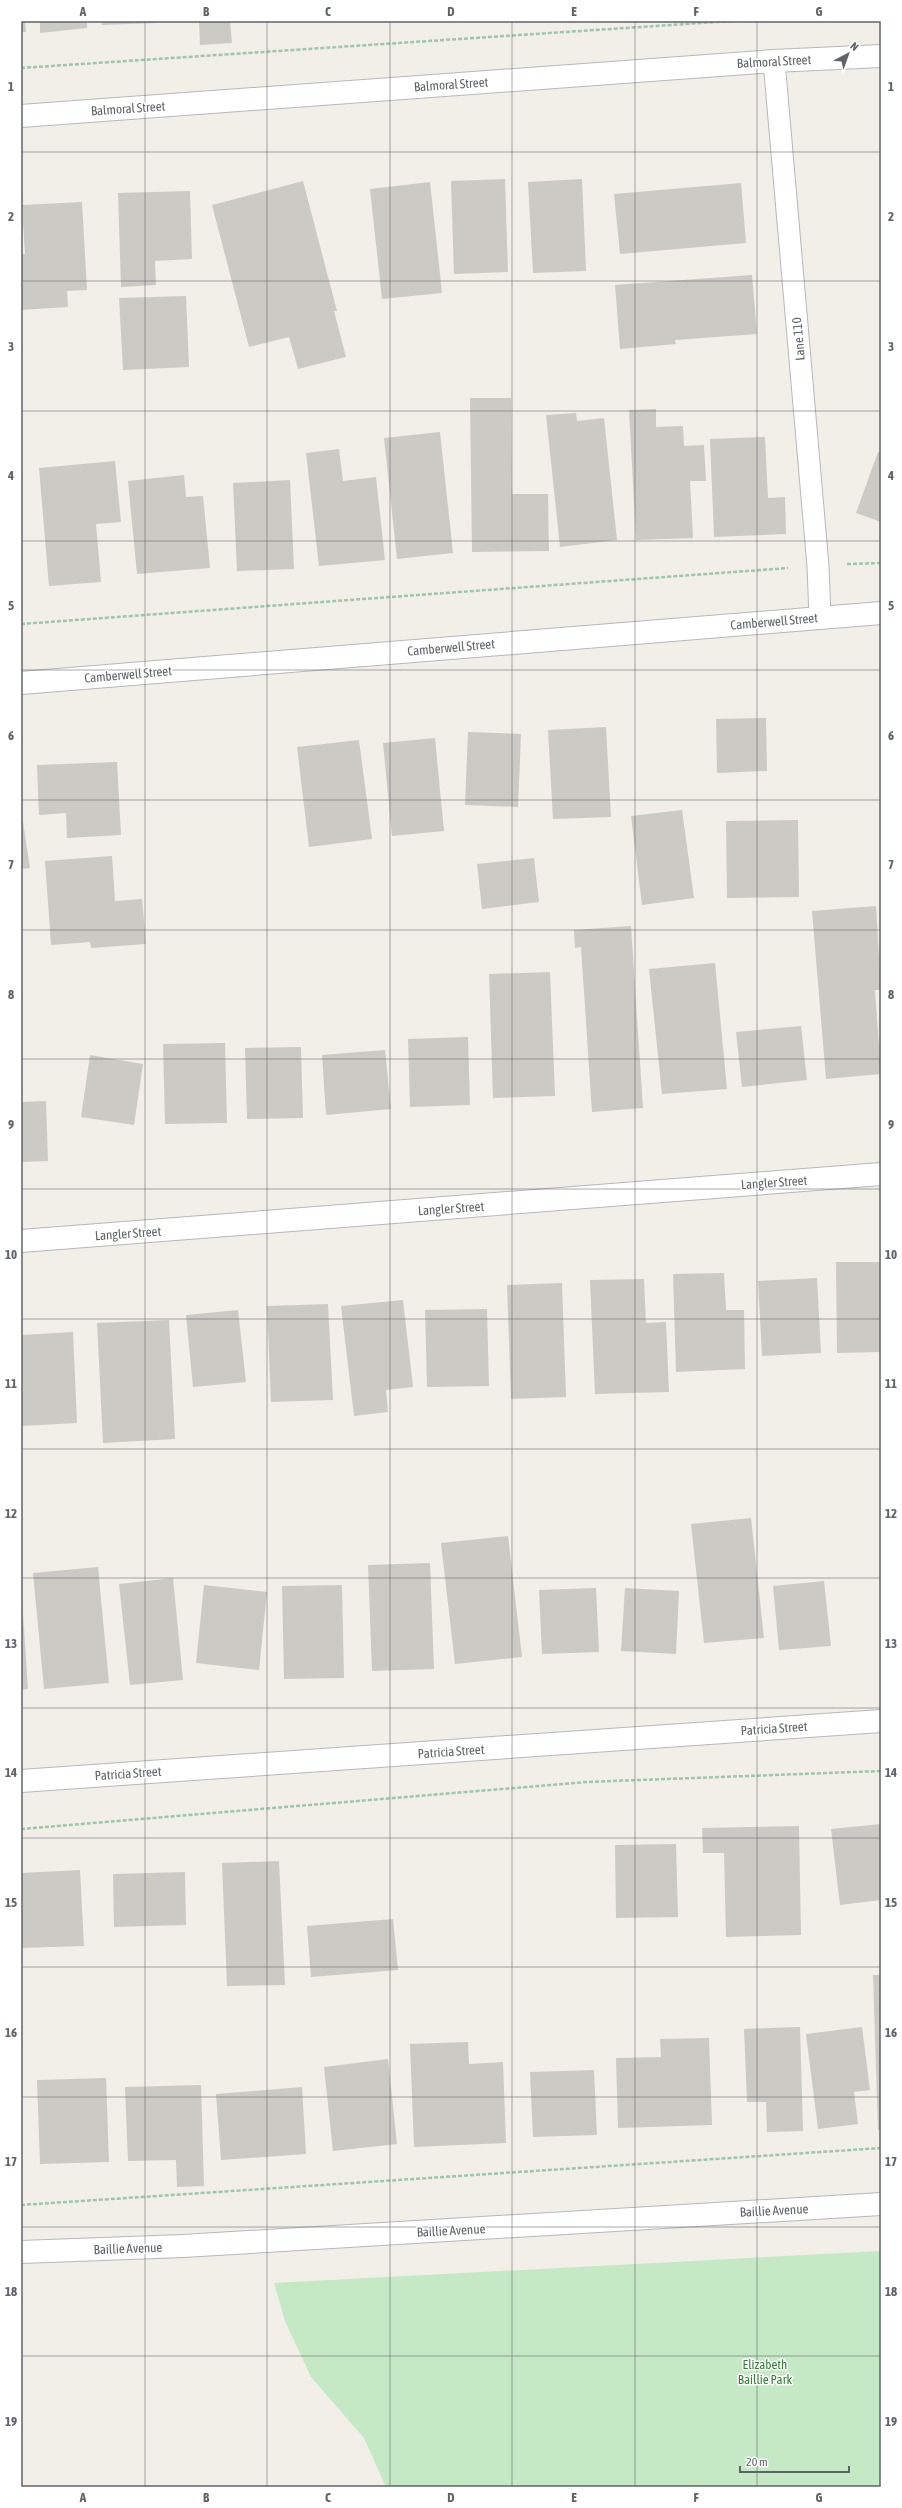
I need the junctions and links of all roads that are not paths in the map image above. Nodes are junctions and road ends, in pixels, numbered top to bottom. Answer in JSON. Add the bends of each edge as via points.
{"nodes":[{"id":1,"x":881,"y":56,"type":"edge"},
{"id":2,"x":774,"y":61,"type":"junction"},
{"id":3,"x":21,"y":116,"type":"edge"},
{"id":4,"x":881,"y":613,"type":"edge"},
{"id":5,"x":820,"y":617,"type":"junction"},
{"id":6,"x":21,"y":683,"type":"edge"},
{"id":7,"x":881,"y":1174,"type":"edge"},
{"id":8,"x":21,"y":1241,"type":"edge"},
{"id":9,"x":881,"y":1721,"type":"edge"},
{"id":10,"x":21,"y":1781,"type":"edge"},
{"id":11,"x":881,"y":2204,"type":"edge"},
{"id":12,"x":21,"y":2252,"type":"edge"}],
"edges":[{"from":1,"to":2,"type":"street","name":"Balmoral Street"},
{"from":2,"to":3,"type":"street","name":"Balmoral Street"},
{"from":2,"to":5,"type":"lane","name":"Lane 110","via":[[818,566]]},
{"from":4,"to":5,"type":"street","name":"Camberwell Street"},
{"from":5,"to":6,"type":"street","name":"Camberwell Street"},
{"from":7,"to":8,"type":"street","name":"Langler Street"},
{"from":9,"to":10,"type":"street","name":"Patricia Street"},
{"from":11,"to":12,"type":"street","name":"Baillie Avenue","via":[[183,2246]]}]}
